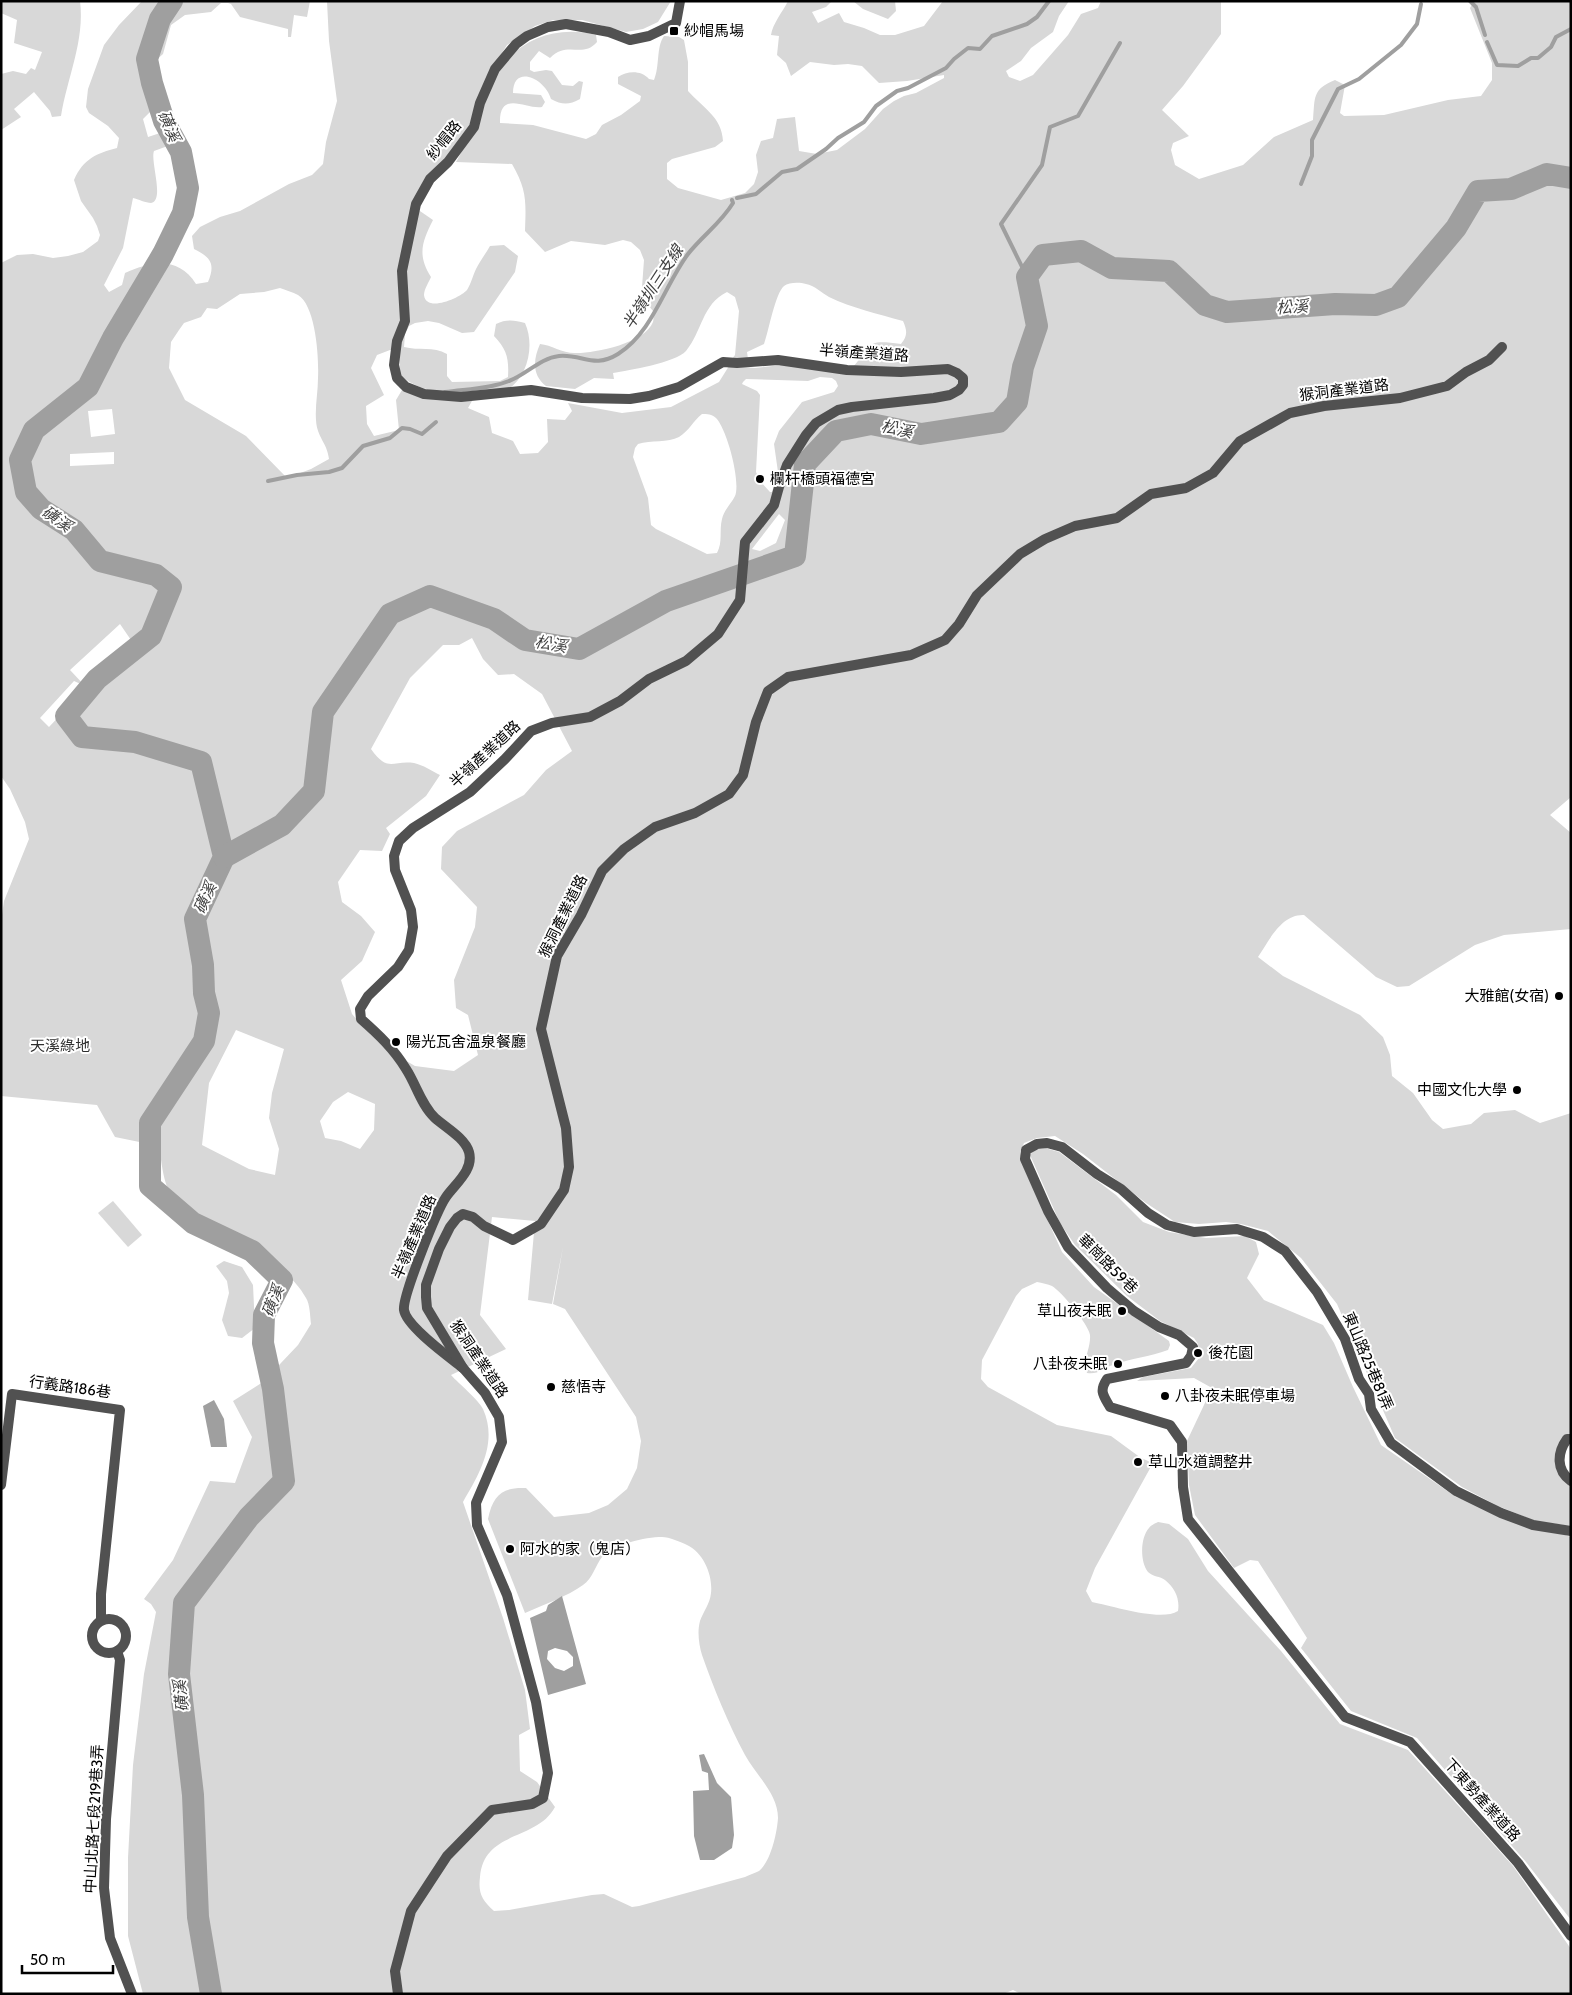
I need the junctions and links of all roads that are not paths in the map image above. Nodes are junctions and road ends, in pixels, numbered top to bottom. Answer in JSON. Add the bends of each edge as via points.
{"nodes":[{"id":1,"x":680,"y":1,"type":"edge"},
{"id":2,"x":1502,"y":347,"type":"dead end"},
{"id":3,"x":461,"y":397,"type":"joint"},
{"id":4,"x":1026,"y":1159,"type":"joint"},
{"id":5,"x":463,"y":1368,"type":"junction"},
{"id":6,"x":1571,"y":1439,"type":"edge"},
{"id":7,"x":1571,"y":1481,"type":"edge"},
{"id":8,"x":1,"y":1484,"type":"edge"},
{"id":9,"x":1571,"y":1531,"type":"edge"},
{"id":10,"x":101,"y":1594,"type":"junction"},
{"id":11,"x":113,"y":1619,"type":"junction"},
{"id":12,"x":101,"y":1620,"type":"junction"},
{"id":13,"x":117,"y":1652,"type":"junction"},
{"id":14,"x":105,"y":1653,"type":"junction"},
{"id":15,"x":119,"y":1671,"type":"junction"},
{"id":16,"x":1345,"y":1717,"type":"joint"},
{"id":17,"x":1571,"y":1936,"type":"edge"},
{"id":18,"x":132,"y":1994,"type":"edge"},
{"id":19,"x":398,"y":1994,"type":"edge"}],
"edges":[{"from":1,"to":3,"type":"street","name":"紗帽路","via":[[676,23],[650,36],[630,40],[609,32],[566,24],[548,27],[516,44],[495,69],[480,103],[474,127],[448,162],[430,179],[416,204],[402,271],[405,320],[397,341],[394,365],[397,378],[406,387],[424,394]]},
{"from":2,"to":5,"type":"street","name":"猴洞產業道路","via":[[1489,360],[1447,386],[1400,398],[1290,413],[1240,441],[1213,473],[1186,488],[1151,494],[1118,518],[1075,526],[1020,554],[977,595],[945,640],[911,655],[788,677],[768,691],[756,722],[743,775],[729,794],[695,812],[655,827],[624,849],[602,871],[557,956],[541,1029],[566,1128],[569,1167],[564,1190],[541,1224],[513,1240],[467,1214],[457,1218],[450,1227],[426,1285],[427,1308]]},
{"from":3,"to":5,"type":"street","name":"半嶺產業道路","via":[[531,390],[582,398],[630,399],[680,387],[723,362],[778,360],[847,370],[902,372],[948,369],[963,378],[959,390],[950,394],[838,410],[816,423],[787,465],[774,505],[749,536],[744,549],[740,600],[718,634],[686,661],[649,679],[620,701],[590,717],[552,723],[531,731],[470,792],[413,828],[400,841],[394,856],[395,870],[411,910],[413,927],[409,950],[398,967],[368,996],[360,1009],[360,1019],[392,1049],[434,1117],[456,1134],[469,1152],[468,1169],[445,1199],[428,1236],[405,1298],[404,1311],[427,1339]]},
{"from":4,"to":9,"type":"street","name":"東山路25巷81弄","via":[[1026,1150],[1037,1144],[1062,1147],[1167,1225],[1194,1232],[1237,1229],[1264,1237],[1285,1251],[1317,1292],[1345,1339],[1359,1379],[1369,1394],[1371,1409],[1391,1443],[1456,1492],[1532,1525]]},
{"from":4,"to":16,"type":"street","name":"華崗路59巷","via":[[1048,1212],[1068,1247],[1134,1311],[1179,1335],[1193,1347],[1186,1363],[1107,1379],[1102,1387],[1103,1394],[1110,1407],[1170,1425],[1182,1442],[1183,1487],[1188,1518]]},
{"from":5,"to":19,"type":"street","name":"猴洞產業道路","via":[[500,1417],[502,1442],[476,1503],[478,1525],[507,1595],[536,1702],[548,1780],[543,1798],[532,1804],[492,1810],[447,1856],[411,1911],[395,1971]]},
{"from":6,"to":7,"type":"street","via":[[1561,1447],[1558,1461],[1564,1476]]},
{"from":8,"to":10,"type":"street","name":"行義路186巷","via":[[12,1394],[120,1410]]},
{"from":10,"to":11,"type":"street","name":"行義路186巷","via":[[106,1612]]},
{"from":10,"to":12,"type":"street","name":"行義路186巷"},
{"from":11,"to":12,"type":"street"},
{"from":11,"to":13,"type":"street","via":[[123,1625],[126,1637]]},
{"from":12,"to":14,"type":"street","via":[[91,1635],[95,1646]]},
{"from":13,"to":14,"type":"street"},
{"from":13,"to":15,"type":"street","name":"中山北路七段219巷3弄"},
{"from":14,"to":15,"type":"street"},
{"from":15,"to":18,"type":"street","name":"中山北路七段219巷3弄","via":[[106,1819],[104,1888],[110,1938]]},
{"from":16,"to":17,"type":"street","name":"下東勢產業道路","via":[[1410,1742],[1518,1863]]}]}
